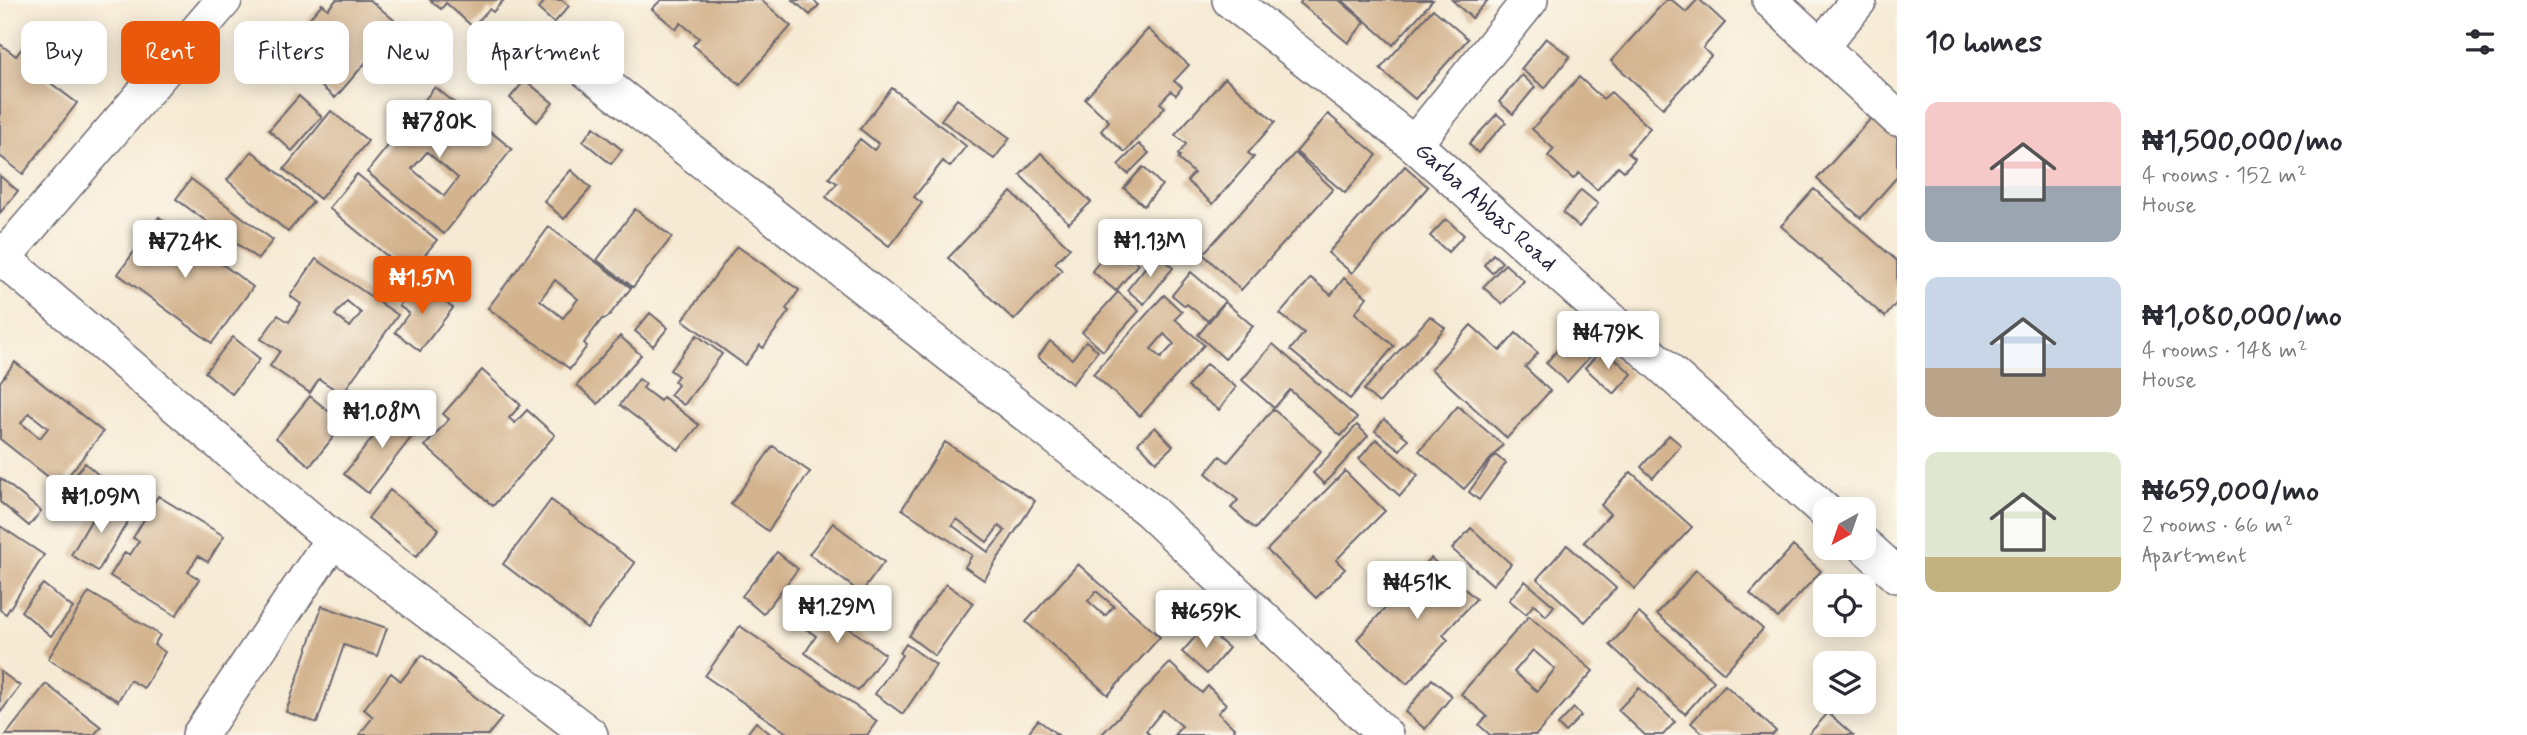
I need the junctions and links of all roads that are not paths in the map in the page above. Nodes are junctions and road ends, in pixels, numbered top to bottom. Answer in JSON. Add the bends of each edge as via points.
{"nodes":[{"id":1,"x":224,"y":0,"type":"edge"},
{"id":2,"x":1230,"y":0,"type":"edge"},
{"id":3,"x":1530,"y":0,"type":"edge"},
{"id":4,"x":1770,"y":0,"type":"edge"},
{"id":5,"x":1859,"y":0,"type":"edge"},
{"id":6,"x":1821,"y":47,"type":"junction"},
{"id":7,"x":604,"y":84,"type":"edge"},
{"id":8,"x":1897,"y":118,"type":"edge"},
{"id":9,"x":1414,"y":144,"type":"junction"},
{"id":10,"x":1,"y":259,"type":"edge"},
{"id":11,"x":1813,"y":500,"type":"edge"},
{"id":12,"x":333,"y":538,"type":"junction"},
{"id":13,"x":1876,"y":556,"type":"edge"},
{"id":14,"x":1897,"y":575,"type":"edge"},
{"id":15,"x":200,"y":735,"type":"edge"},
{"id":16,"x":590,"y":735,"type":"edge"},
{"id":17,"x":1385,"y":735,"type":"edge"}],
"edges":[{"from":1,"to":10,"type":"street"},
{"from":2,"to":9,"type":"street","name":"Garba Abbas Road"},
{"from":3,"to":9,"type":"street"},
{"from":4,"to":6,"type":"street"},
{"from":5,"to":6,"type":"street"},
{"from":6,"to":8,"type":"street"},
{"from":7,"to":17,"type":"street","via":[[1149,510]]},
{"from":9,"to":11,"type":"street","name":"Garba Abbas Road"},
{"from":10,"to":12,"type":"street"},
{"from":12,"to":15,"type":"street"},
{"from":12,"to":16,"type":"street"},
{"from":13,"to":14,"type":"street"}]}
